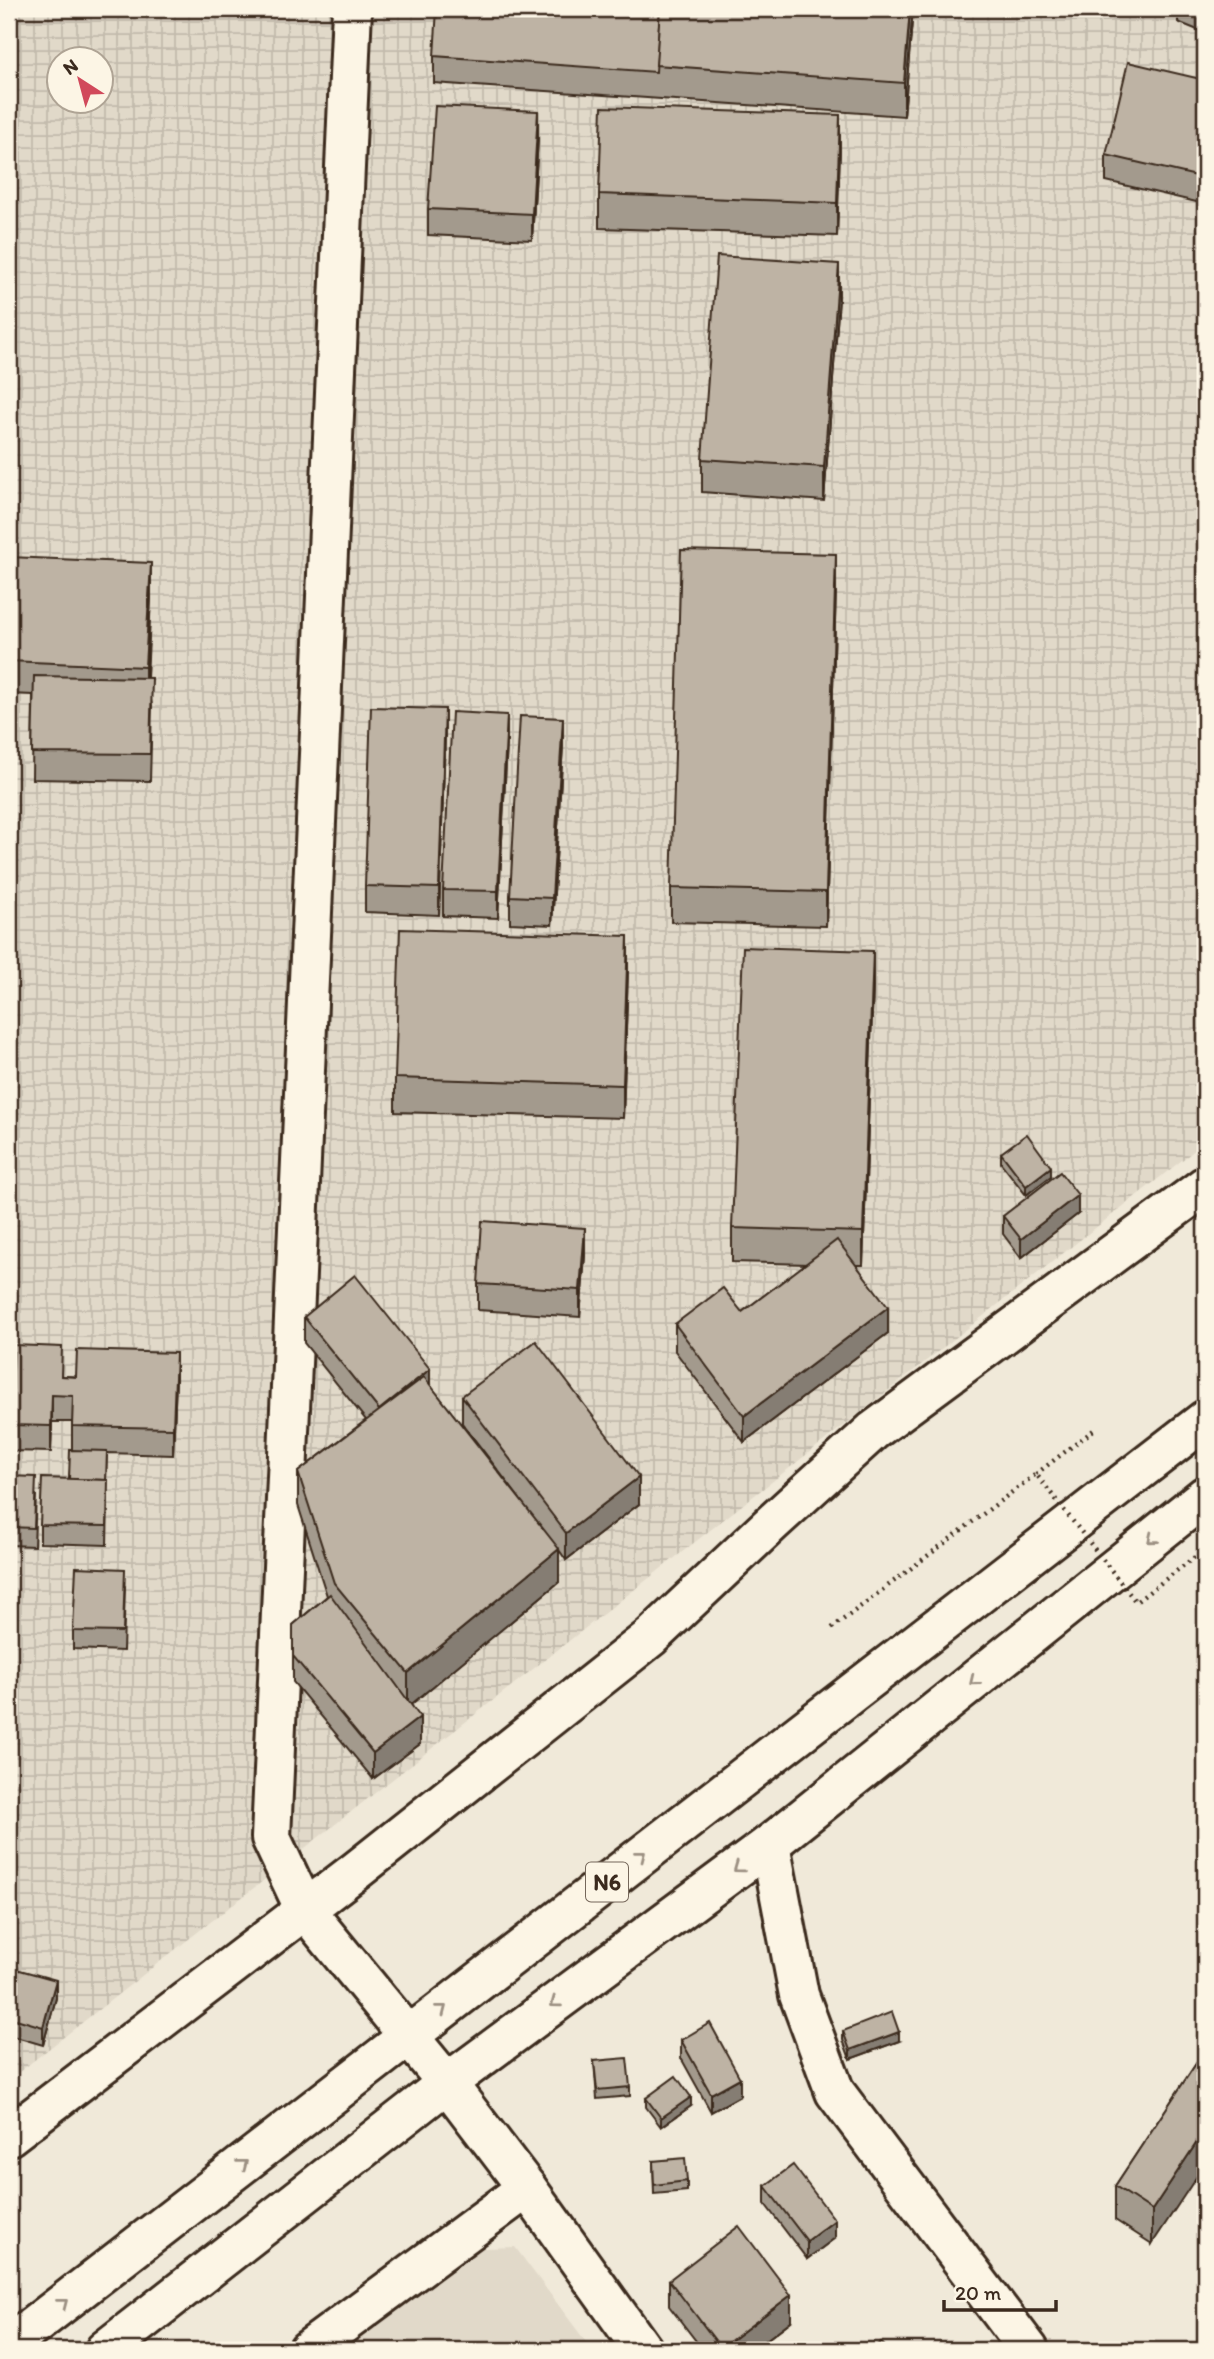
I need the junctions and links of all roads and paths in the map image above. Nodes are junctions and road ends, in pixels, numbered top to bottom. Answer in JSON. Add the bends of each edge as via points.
{"nodes":[{"id":1,"x":352,"y":9,"type":"edge"},
{"id":2,"x":1205,"y":1186,"type":"edge"},
{"id":3,"x":1205,"y":1420,"type":"edge"},
{"id":4,"x":1095,"y":1429,"type":"dead end"},
{"id":5,"x":1036,"y":1474,"type":"junction"},
{"id":6,"x":1205,"y":1496,"type":"edge"},
{"id":7,"x":1205,"y":1549,"type":"edge"},
{"id":8,"x":832,"y":1628,"type":"dead end"},
{"id":9,"x":770,"y":1844,"type":"junction"},
{"id":10,"x":305,"y":1910,"type":"junction"},
{"id":11,"x":408,"y":2036,"type":"junction"},
{"id":12,"x":447,"y":2083,"type":"junction"},
{"id":13,"x":9,"y":2136,"type":"edge"},
{"id":14,"x":527,"y":2188,"type":"junction"},
{"id":15,"x":9,"y":2344,"type":"edge"},
{"id":16,"x":105,"y":2350,"type":"edge"},
{"id":17,"x":309,"y":2350,"type":"edge"},
{"id":18,"x":643,"y":2350,"type":"edge"},
{"id":19,"x":1029,"y":2350,"type":"edge"}],
"edges":[{"from":1,"to":10,"type":"main road","via":[[271,1838]]},
{"from":2,"to":10,"type":"main road","via":[[873,1432],[651,1637]]},
{"from":11,"to":3,"type":"main road","number":"N6","one_way":true},
{"from":4,"to":5,"type":"path"},
{"from":5,"to":7,"type":"path","bridge":true,"via":[[1136,1602]]},
{"from":5,"to":8,"type":"path","bridge":true},
{"from":6,"to":9,"type":"main road","one_way":true},
{"from":9,"to":12,"type":"main road","one_way":true},
{"from":9,"to":19,"type":"main road","via":[[799,1995],[835,2092]]},
{"from":10,"to":11,"type":"main road"},
{"from":10,"to":13,"type":"main road"},
{"from":11,"to":12,"type":"main road"},
{"from":15,"to":11,"type":"main road","number":"N6","one_way":true},
{"from":12,"to":14,"type":"main road"},
{"from":12,"to":16,"type":"main road"},
{"from":14,"to":17,"type":"main road"},
{"from":14,"to":18,"type":"main road"}]}
